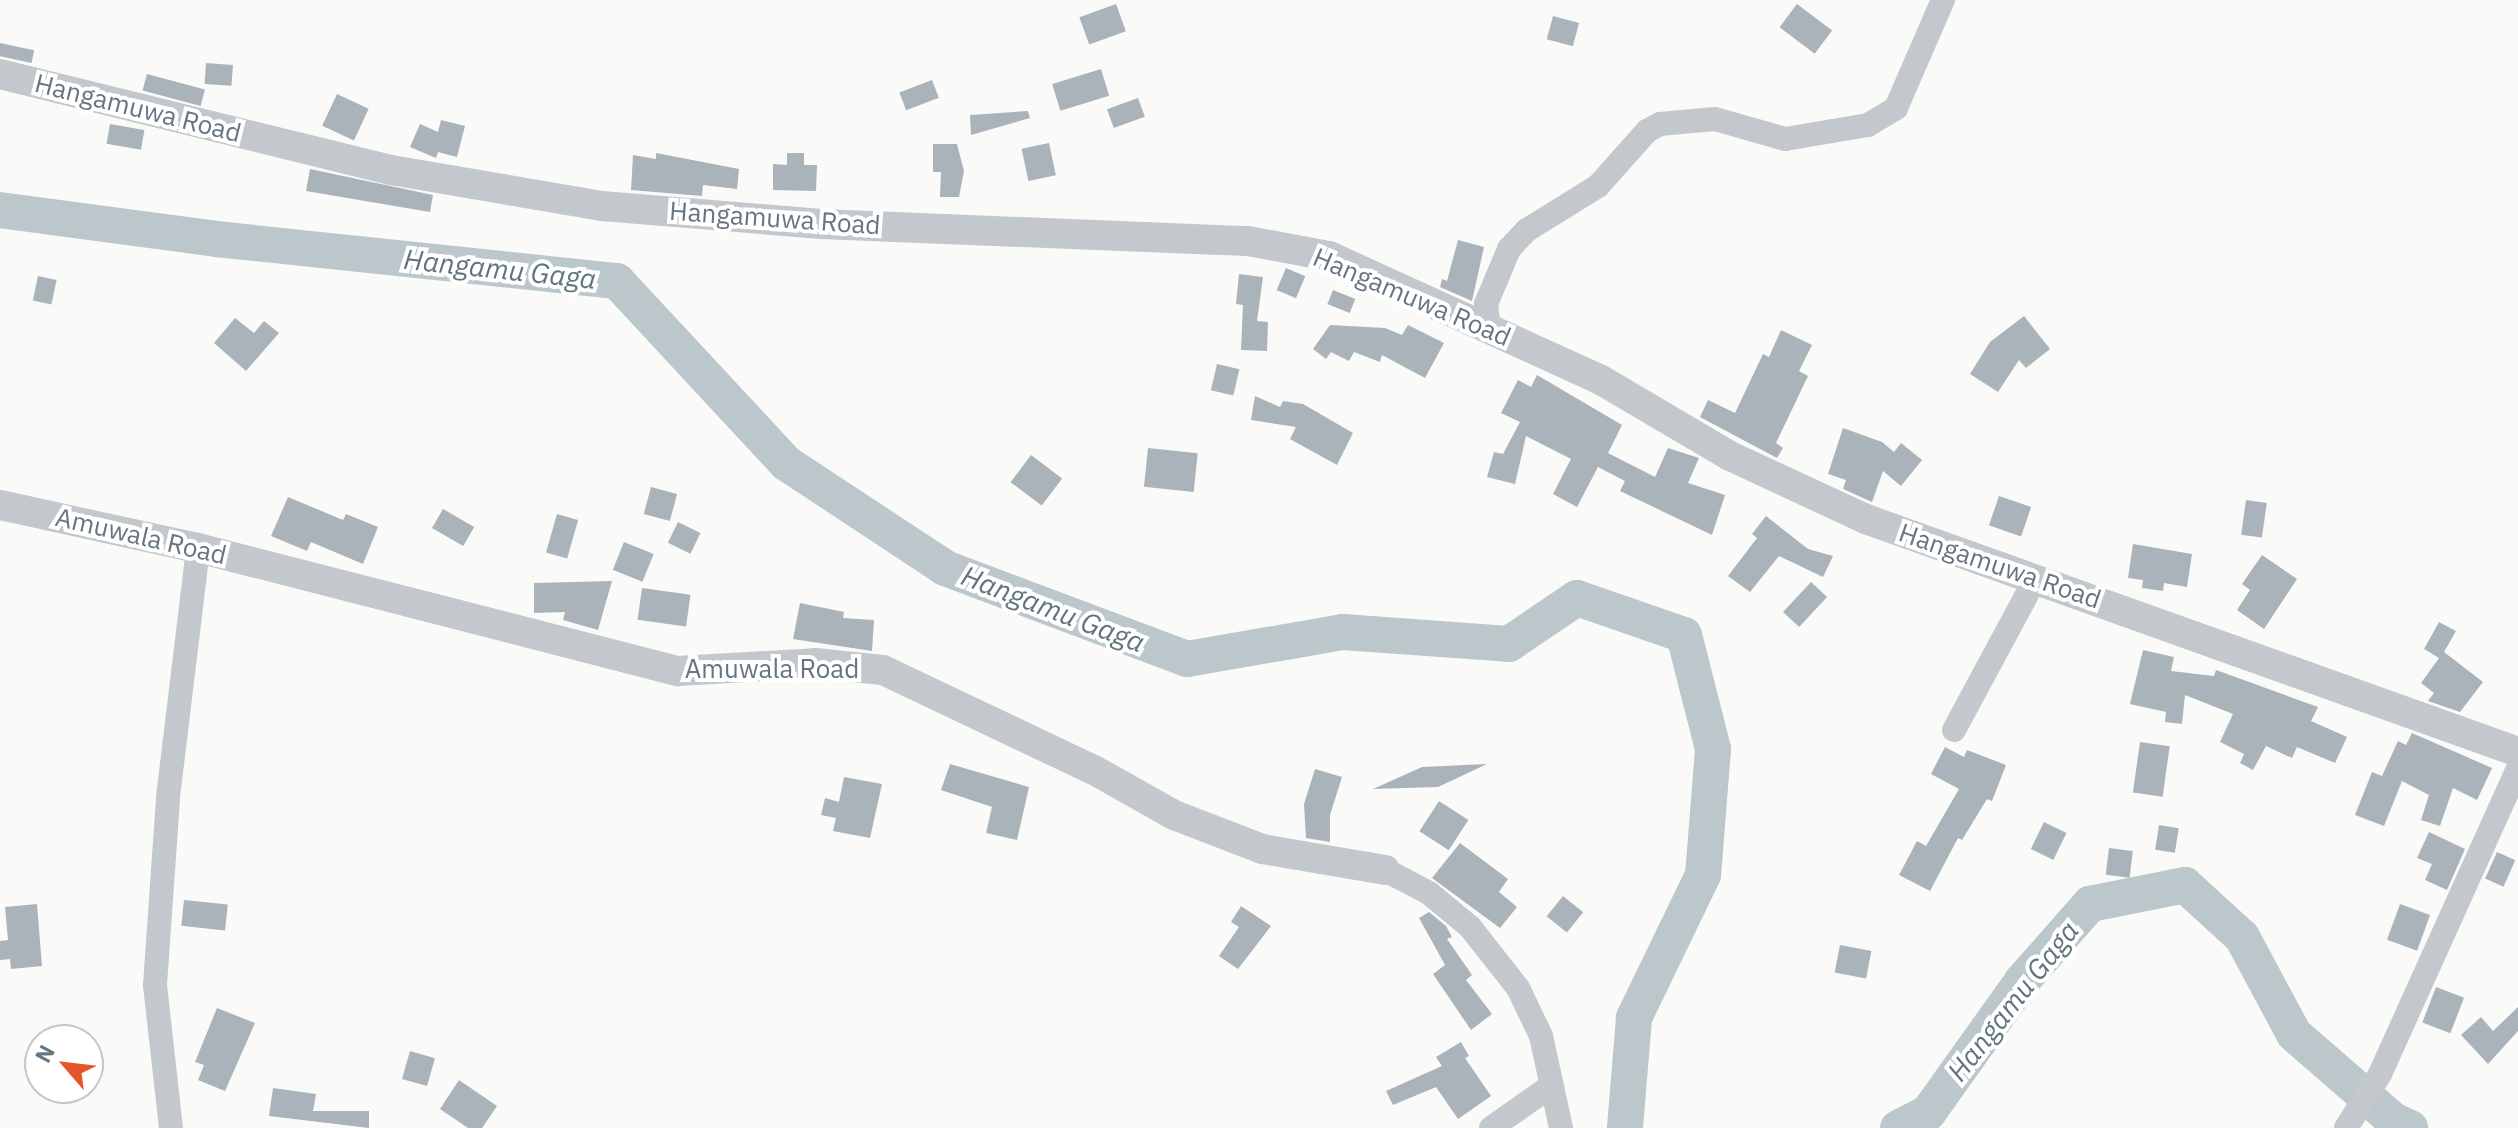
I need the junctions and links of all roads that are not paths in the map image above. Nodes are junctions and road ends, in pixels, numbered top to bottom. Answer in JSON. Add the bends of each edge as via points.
{"nodes":[{"id":1,"x":1943,"y":0,"type":"edge"},
{"id":2,"x":0,"y":74,"type":"edge"},
{"id":3,"x":1489,"y":329,"type":"junction"},
{"id":4,"x":0,"y":505,"type":"edge"},
{"id":5,"x":198,"y":548,"type":"junction"},
{"id":6,"x":2036,"y":578,"type":"junction"},
{"id":7,"x":1954,"y":730,"type":"dead end"},
{"id":8,"x":2518,"y":752,"type":"edge"},
{"id":9,"x":2518,"y":769,"type":"edge"},
{"id":10,"x":1385,"y":870,"type":"joint"},
{"id":11,"x":1551,"y":1086,"type":"junction"},
{"id":12,"x":2351,"y":1121,"type":"edge"},
{"id":13,"x":171,"y":1128,"type":"edge"},
{"id":14,"x":1491,"y":1128,"type":"edge"},
{"id":15,"x":1561,"y":1128,"type":"edge"}],
"edges":[{"from":1,"to":3,"type":"street","via":[[1896,108],[1868,125],[1785,139],[1715,119],[1660,124],[1647,131],[1598,186],[1527,230],[1509,249],[1486,304]]},
{"from":2,"to":3,"type":"street","name":"Hangamuwa Road","via":[[391,170],[602,206],[821,224],[1248,241],[1329,256]]},
{"from":3,"to":6,"type":"street","name":"Hangamuwa Road","via":[[1601,380],[1730,456],[1866,519]]},
{"from":4,"to":5,"type":"street","name":"Amuwala Road"},
{"from":5,"to":10,"type":"street","name":"Amuwala Road","via":[[678,671],[815,663],[883,670],[1094,770],[1174,815],[1262,849]]},
{"from":5,"to":13,"type":"street","via":[[168,797],[155,985]]},
{"from":6,"to":7,"type":"street"},
{"from":6,"to":8,"type":"street","name":"Hangamuwa Road"},
{"from":9,"to":12,"type":"street","via":[[2380,1074]]},
{"from":10,"to":11,"type":"street","name":"Amuwala Road","via":[[1429,893],[1470,927],[1518,988],[1541,1036]]},
{"from":11,"to":14,"type":"street"},
{"from":11,"to":15,"type":"street","name":"Amuwala Road"}]}
